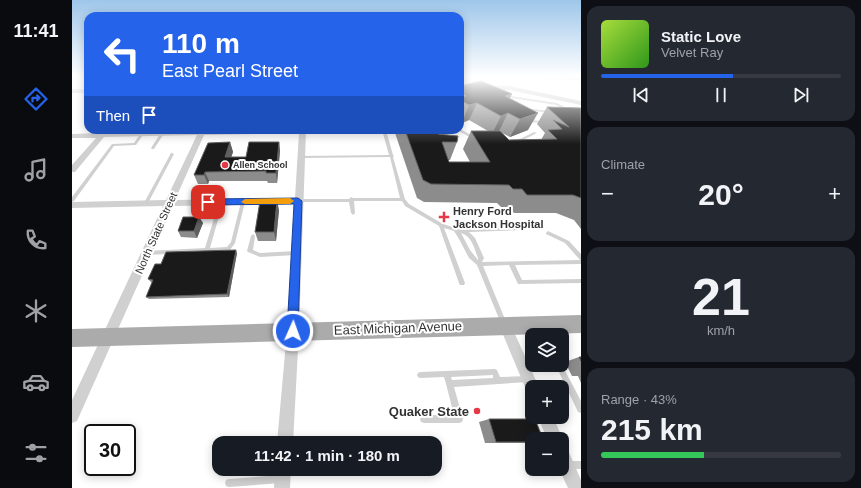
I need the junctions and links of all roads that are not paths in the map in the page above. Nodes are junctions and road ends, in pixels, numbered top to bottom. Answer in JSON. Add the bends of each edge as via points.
{"nodes":[{"id":1,"x":519,"y":99,"type":"edge"},
{"id":2,"x":549,"y":99,"type":"edge"},
{"id":3,"x":563,"y":99,"type":"edge"},
{"id":4,"x":552,"y":103,"type":"junction"},
{"id":5,"x":581,"y":103,"type":"edge"},
{"id":6,"x":521,"y":108,"type":"edge"},
{"id":7,"x":558,"y":113,"type":"edge"},
{"id":8,"x":564,"y":114,"type":"edge"},
{"id":9,"x":523,"y":121,"type":"edge"},
{"id":10,"x":548,"y":122,"type":"edge"},
{"id":11,"x":464,"y":133,"type":"edge"},
{"id":12,"x":535,"y":133,"type":"dead end"},
{"id":13,"x":93,"y":134,"type":"edge"},
{"id":14,"x":103,"y":134,"type":"edge"},
{"id":15,"x":122,"y":134,"type":"edge"},
{"id":16,"x":175,"y":134,"type":"edge"},
{"id":17,"x":201,"y":134,"type":"edge"},
{"id":18,"x":303,"y":134,"type":"edge"},
{"id":19,"x":385,"y":134,"type":"edge"},
{"id":20,"x":141,"y":135,"type":"junction"},
{"id":21,"x":161,"y":135,"type":"junction"},
{"id":22,"x":72,"y":136,"type":"edge"},
{"id":23,"x":478,"y":140,"type":"edge"},
{"id":24,"x":512,"y":145,"type":"edge"},
{"id":25,"x":153,"y":148,"type":"dead end"},
{"id":26,"x":172,"y":154,"type":"dead end"},
{"id":27,"x":392,"y":156,"type":"junction"},
{"id":28,"x":301,"y":157,"type":"junction"},
{"id":29,"x":72,"y":170,"type":"edge"},
{"id":30,"x":351,"y":199,"type":"junction"},
{"id":31,"x":403,"y":199,"type":"junction"},
{"id":32,"x":72,"y":200,"type":"edge"},
{"id":33,"x":298,"y":201,"type":"junction"},
{"id":34,"x":221,"y":202,"type":"junction"},
{"id":35,"x":243,"y":202,"type":"junction"},
{"id":36,"x":146,"y":203,"type":"junction"},
{"id":37,"x":169,"y":203,"type":"junction"},
{"id":38,"x":72,"y":205,"type":"edge"},
{"id":39,"x":353,"y":213,"type":"dead end"},
{"id":40,"x":441,"y":225,"type":"junction"},
{"id":41,"x":455,"y":228,"type":"junction"},
{"id":42,"x":521,"y":228,"type":"dead end"},
{"id":43,"x":462,"y":230,"type":"junction"},
{"id":44,"x":548,"y":233,"type":"dead end"},
{"id":45,"x":253,"y":236,"type":"dead end"},
{"id":46,"x":207,"y":251,"type":"junction"},
{"id":47,"x":147,"y":253,"type":"junction"},
{"id":48,"x":296,"y":253,"type":"junction"},
{"id":49,"x":581,"y":258,"type":"edge"},
{"id":50,"x":581,"y":262,"type":"edge"},
{"id":51,"x":511,"y":263,"type":"junction"},
{"id":52,"x":479,"y":264,"type":"junction"},
{"id":53,"x":581,"y":281,"type":"edge"},
{"id":54,"x":462,"y":283,"type":"dead end"},
{"id":55,"x":581,"y":324,"type":"edge"},
{"id":56,"x":505,"y":325,"type":"junction"},
{"id":57,"x":293,"y":331,"type":"junction"},
{"id":58,"x":109,"y":336,"type":"junction"},
{"id":59,"x":72,"y":338,"type":"edge"},
{"id":60,"x":447,"y":374,"type":"junction"},
{"id":61,"x":420,"y":375,"type":"dead end"},
{"id":62,"x":528,"y":378,"type":"edge"},
{"id":63,"x":498,"y":380,"type":"junction"},
{"id":64,"x":450,"y":384,"type":"junction"},
{"id":65,"x":581,"y":409,"type":"edge"},
{"id":66,"x":72,"y":416,"type":"edge"},
{"id":67,"x":424,"y":419,"type":"dead end"},
{"id":68,"x":286,"y":436,"type":"edge"},
{"id":69,"x":570,"y":462,"type":"edge"},
{"id":70,"x":282,"y":479,"type":"edge"},
{"id":71,"x":229,"y":483,"type":"dead end"},
{"id":72,"x":576,"y":488,"type":"edge"}],
"edges":[{"from":1,"to":4,"type":"lane"},
{"from":2,"to":4,"type":"lane"},
{"from":3,"to":5,"type":"street"},
{"from":4,"to":8,"type":"lane","via":[[566,108],[572,114]]},
{"from":6,"to":7,"type":"lane"},
{"from":9,"to":10,"type":"lane"},
{"from":11,"to":23,"type":"lane"},
{"from":12,"to":24,"type":"lane"},
{"from":13,"to":22,"type":"street"},
{"from":14,"to":29,"type":"street"},
{"from":15,"to":20,"type":"street"},
{"from":16,"to":21,"type":"street"},
{"from":17,"to":37,"type":"street","name":"North State Street"},
{"from":18,"to":28,"type":"street"},
{"from":19,"to":27,"type":"lane"},
{"from":20,"to":21,"type":"street"},
{"from":20,"to":32,"type":"lane","via":[[134,144],[113,145]]},
{"from":21,"to":25,"type":"lane"},
{"from":26,"to":36,"type":"lane"},
{"from":27,"to":28,"type":"lane"},
{"from":27,"to":31,"type":"lane"},
{"from":28,"to":33,"type":"street"},
{"from":30,"to":31,"type":"lane"},
{"from":30,"to":33,"type":"lane"},
{"from":30,"to":39,"type":"lane"},
{"from":31,"to":40,"type":"lane","via":[[407,205]]},
{"from":33,"to":35,"type":"street"},
{"from":33,"to":48,"type":"street"},
{"from":34,"to":35,"type":"street"},
{"from":34,"to":37,"type":"street"},
{"from":34,"to":46,"type":"lane"},
{"from":35,"to":46,"type":"lane","via":[[231,246],[228,249]]},
{"from":36,"to":37,"type":"street"},
{"from":36,"to":38,"type":"street"},
{"from":37,"to":47,"type":"street","name":"North State Street"},
{"from":40,"to":41,"type":"lane"},
{"from":40,"to":54,"type":"lane"},
{"from":41,"to":43,"type":"lane"},
{"from":41,"to":52,"type":"lane","via":[[471,259]]},
{"from":42,"to":43,"type":"lane"},
{"from":43,"to":52,"type":"lane","via":[[473,239],[481,258]]},
{"from":44,"to":49,"type":"lane","via":[[567,242]]},
{"from":45,"to":48,"type":"lane","via":[[250,251],[260,255]]},
{"from":46,"to":47,"type":"lane"},
{"from":47,"to":58,"type":"street","name":"North State Street"},
{"from":48,"to":57,"type":"street"},
{"from":50,"to":51,"type":"lane"},
{"from":51,"to":52,"type":"lane"},
{"from":51,"to":53,"type":"lane","via":[[520,282]]},
{"from":52,"to":56,"type":"lane"},
{"from":55,"to":56,"type":"main road","name":"East Michigan Avenue"},
{"from":56,"to":57,"type":"main road","name":"East Michigan Avenue"},
{"from":56,"to":62,"type":"street"},
{"from":57,"to":58,"type":"main road","name":"East Michigan Avenue"},
{"from":57,"to":68,"type":"street"},
{"from":58,"to":59,"type":"main road","name":"East Michigan Avenue"},
{"from":58,"to":66,"type":"street","name":"North State Street"},
{"from":60,"to":61,"type":"lane"},
{"from":60,"to":63,"type":"lane","via":[[495,372]]},
{"from":60,"to":64,"type":"lane"},
{"from":62,"to":63,"type":"lane"},
{"from":62,"to":65,"type":"lane","via":[[560,367]]},
{"from":63,"to":64,"type":"lane"},
{"from":64,"to":67,"type":"lane","via":[[459,418]]},
{"from":69,"to":72,"type":"street"},
{"from":70,"to":71,"type":"lane"}]}
